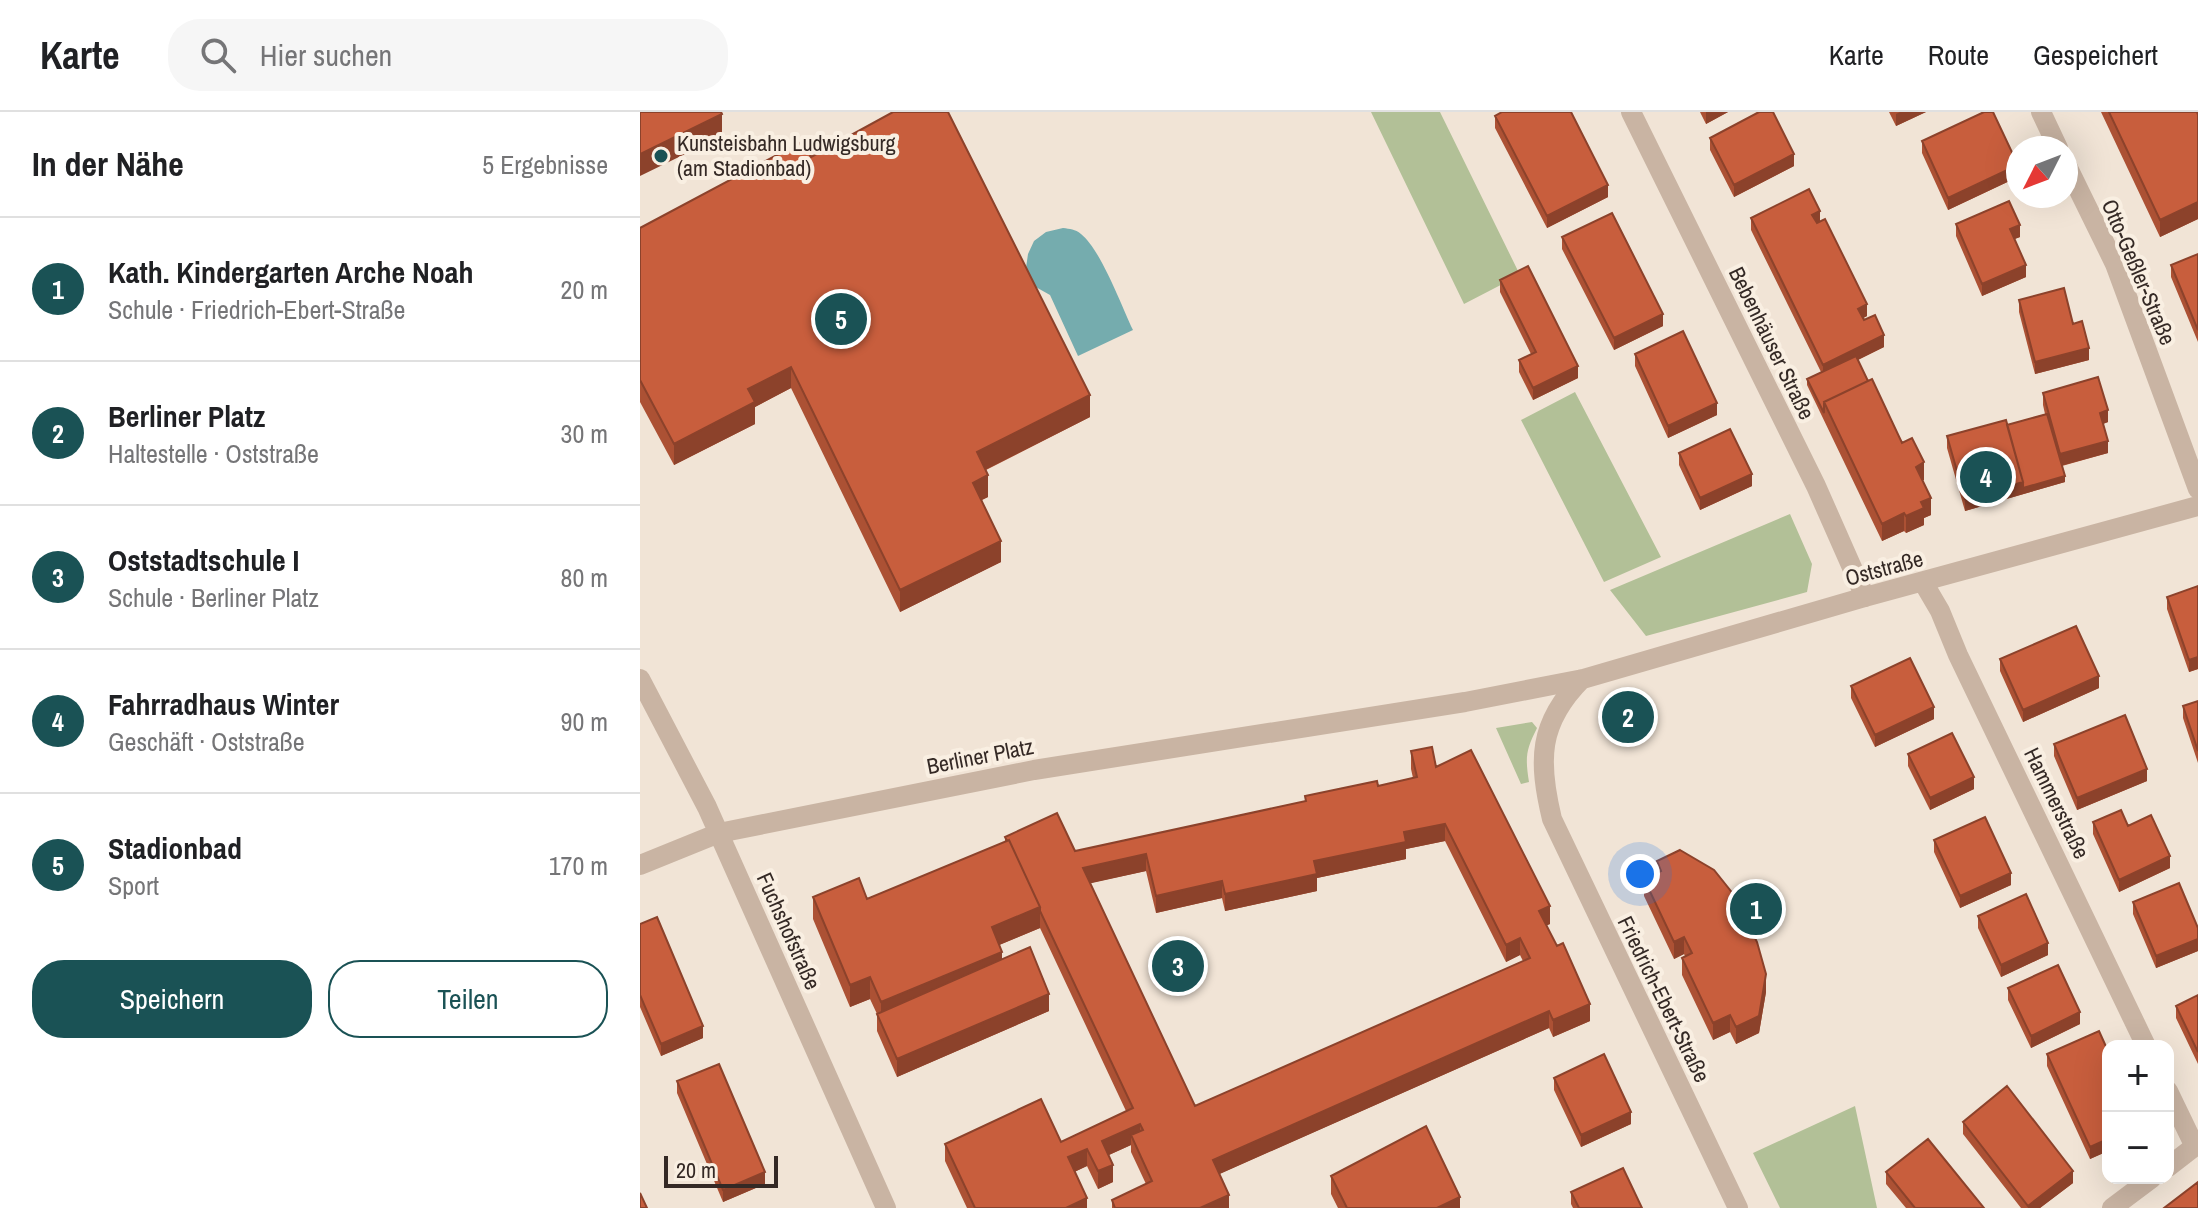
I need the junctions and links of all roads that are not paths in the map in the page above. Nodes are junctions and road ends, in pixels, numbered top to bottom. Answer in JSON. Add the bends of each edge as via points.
{"nodes":[{"id":1,"x":1631,"y":112,"type":"edge"},
{"id":2,"x":2041,"y":112,"type":"edge"},
{"id":3,"x":2052,"y":136,"type":"edge"},
{"id":4,"x":2078,"y":188,"type":"edge"},
{"id":5,"x":2198,"y":489,"type":"edge"},
{"id":6,"x":2198,"y":506,"type":"edge"},
{"id":7,"x":1923,"y":582,"type":"junction"},
{"id":8,"x":1865,"y":597,"type":"junction"},
{"id":9,"x":640,"y":679,"type":"edge"},
{"id":10,"x":1583,"y":679,"type":"junction"},
{"id":11,"x":719,"y":833,"type":"junction"},
{"id":12,"x":640,"y":865,"type":"edge"},
{"id":13,"x":2143,"y":1040,"type":"edge"},
{"id":14,"x":2174,"y":1103,"type":"edge"},
{"id":15,"x":2196,"y":1146,"type":"edge"},
{"id":16,"x":2174,"y":1162,"type":"edge"},
{"id":17,"x":2144,"y":1184,"type":"edge"},
{"id":18,"x":886,"y":1208,"type":"edge"},
{"id":19,"x":1738,"y":1208,"type":"edge"},
{"id":20,"x":2112,"y":1208,"type":"edge"}],
"edges":[{"from":1,"to":8,"type":"street","name":"Bebenhäuser Straße","via":[[1816,486]]},
{"from":2,"to":3,"type":"street"},
{"from":4,"to":5,"type":"street","name":"Otto-Geßler-Straße","via":[[2115,264]]},
{"from":6,"to":7,"type":"street","name":"Oststraße"},
{"from":7,"to":8,"type":"street","name":"Oststraße"},
{"from":7,"to":13,"type":"street","name":"Hammerstraße"},
{"from":8,"to":10,"type":"street","name":"Oststraße"},
{"from":9,"to":11,"type":"street","name":"Fuchshofstraße"},
{"from":10,"to":11,"type":"street","name":"Berliner Platz","via":[[1034,770]]},
{"from":10,"to":19,"type":"street","name":"Friedrich-Ebert-Straße","via":[[1555,710],[1547,733],[1544,785],[1552,819]]},
{"from":11,"to":12,"type":"street"},
{"from":11,"to":18,"type":"street","name":"Fuchshofstraße"},
{"from":14,"to":15,"type":"street"},
{"from":15,"to":16,"type":"street"},
{"from":17,"to":20,"type":"street"}]}
